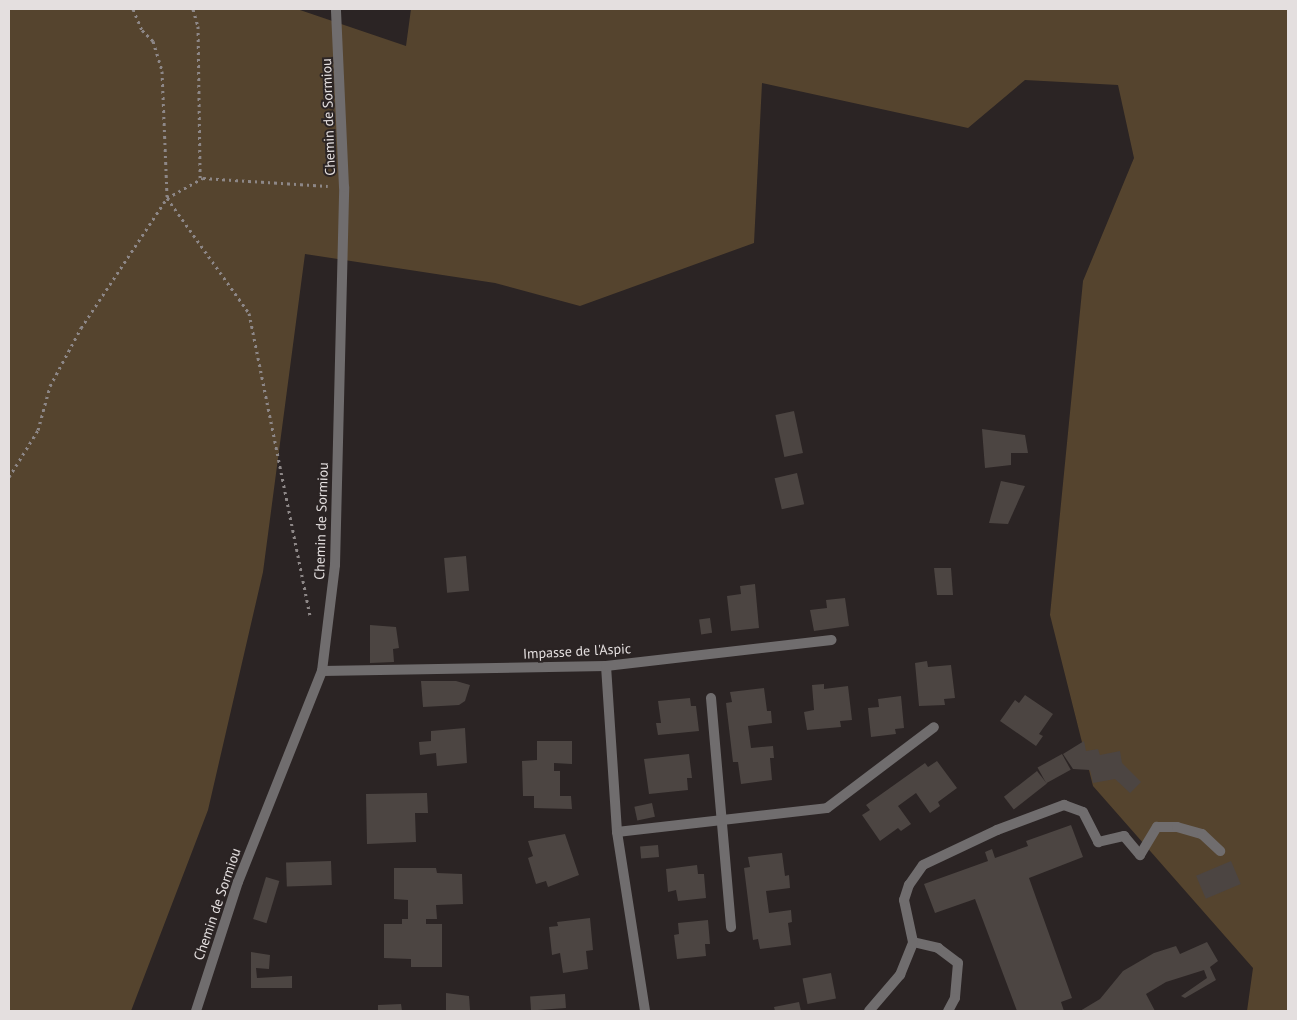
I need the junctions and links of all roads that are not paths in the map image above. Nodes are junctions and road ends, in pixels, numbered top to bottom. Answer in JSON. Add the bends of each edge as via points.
{"nodes":[{"id":1,"x":336,"y":9,"type":"edge"},
{"id":2,"x":832,"y":640,"type":"dead end"},
{"id":3,"x":606,"y":666,"type":"junction"},
{"id":4,"x":322,"y":672,"type":"junction"},
{"id":5,"x":712,"y":698,"type":"dead end"},
{"id":6,"x":934,"y":727,"type":"dead end"},
{"id":7,"x":720,"y":823,"type":"junction"},
{"id":8,"x":617,"y":832,"type":"junction"},
{"id":9,"x":1220,"y":852,"type":"dead end"},
{"id":10,"x":731,"y":926,"type":"dead end"},
{"id":11,"x":913,"y":942,"type":"junction"},
{"id":12,"x":196,"y":1011,"type":"edge"},
{"id":13,"x":645,"y":1011,"type":"edge"},
{"id":14,"x":869,"y":1011,"type":"edge"},
{"id":15,"x":948,"y":1011,"type":"edge"}],
"edges":[{"from":1,"to":4,"type":"street","name":"Chemin de Sormiou","via":[[344,187],[335,565]]},
{"from":2,"to":3,"type":"street","name":"Impasse de l'Aspic"},
{"from":3,"to":4,"type":"street","name":"Impasse de l'Aspic"},
{"from":3,"to":8,"type":"street"},
{"from":4,"to":12,"type":"street","name":"Chemin de Sormiou","via":[[238,882]]},
{"from":5,"to":7,"type":"street"},
{"from":6,"to":7,"type":"street","via":[[827,808]]},
{"from":7,"to":8,"type":"street"},
{"from":7,"to":10,"type":"street"},
{"from":8,"to":13,"type":"street"},
{"from":9,"to":11,"type":"street","via":[[1202,834],[1157,827],[1140,855],[1124,836],[1098,842],[1083,812],[1064,806],[997,830],[923,865],[909,885],[904,900]]},
{"from":11,"to":14,"type":"street","via":[[900,975]]},
{"from":11,"to":15,"type":"street","via":[[938,948],[958,963],[955,998]]}]}
